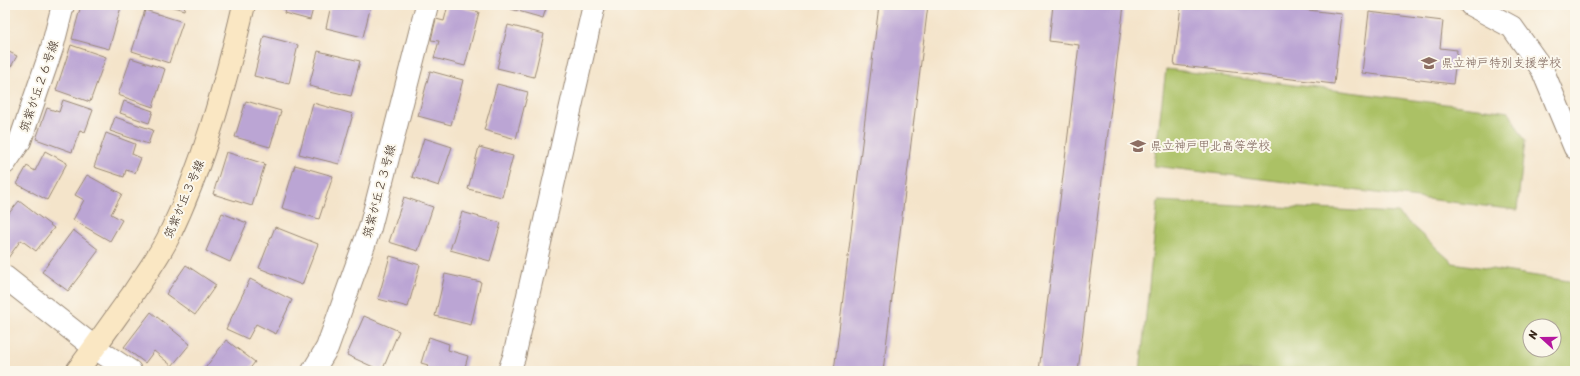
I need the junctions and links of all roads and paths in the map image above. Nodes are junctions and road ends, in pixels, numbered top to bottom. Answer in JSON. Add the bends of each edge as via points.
{"nodes":[{"id":1,"x":63,"y":5,"type":"edge"},
{"id":2,"x":244,"y":5,"type":"edge"},
{"id":3,"x":427,"y":5,"type":"edge"},
{"id":4,"x":594,"y":5,"type":"edge"},
{"id":5,"x":1471,"y":5,"type":"edge"},
{"id":6,"x":1575,"y":148,"type":"edge"},
{"id":7,"x":5,"y":164,"type":"edge"},
{"id":8,"x":5,"y":277,"type":"edge"},
{"id":9,"x":95,"y":348,"type":"junction"},
{"id":10,"x":77,"y":371,"type":"edge"},
{"id":11,"x":130,"y":371,"type":"edge"},
{"id":12,"x":313,"y":371,"type":"edge"},
{"id":13,"x":509,"y":371,"type":"edge"}],
"edges":[{"from":1,"to":7,"type":"street","name":"筑紫が丘２６号線","via":[[52,48],[20,141]]},
{"from":2,"to":9,"type":"street","name":"筑紫が丘３号線","via":[[213,124],[182,208],[167,240]]},
{"from":3,"to":12,"type":"street","name":"筑紫が丘２３号線","via":[[370,228],[327,348]]},
{"from":4,"to":13,"type":"street"},
{"from":5,"to":6,"type":"street","via":[[1512,27],[1542,69]]},
{"from":8,"to":9,"type":"street"},
{"from":9,"to":10,"type":"street","name":"筑紫が丘３号線"},
{"from":9,"to":11,"type":"street"}]}
